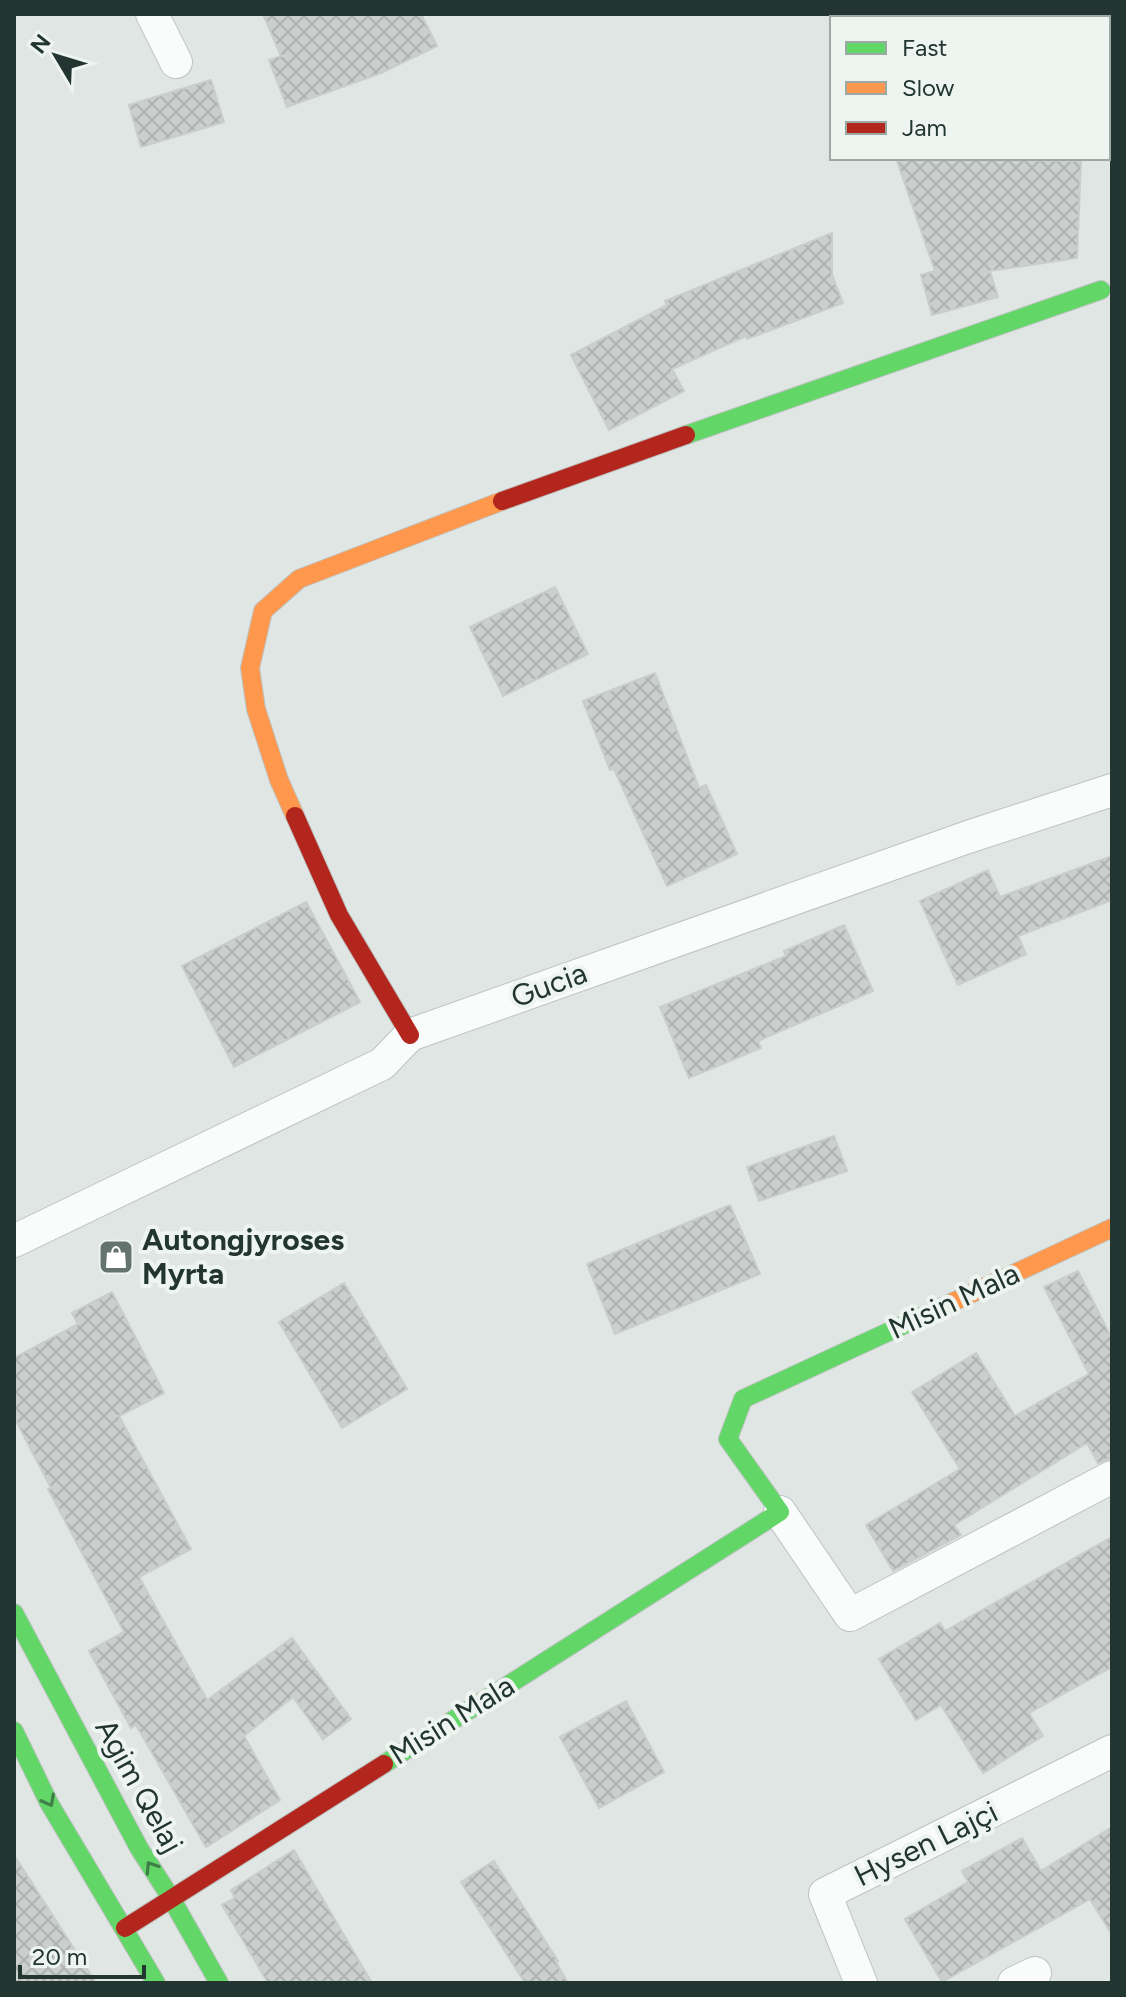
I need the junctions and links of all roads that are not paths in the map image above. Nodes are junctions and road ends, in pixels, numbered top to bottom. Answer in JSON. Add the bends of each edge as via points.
{"nodes":[{"id":1,"x":152,"y":14,"type":"edge"},
{"id":2,"x":176,"y":62,"type":"dead end"},
{"id":3,"x":1101,"y":290,"type":"dead end"},
{"id":4,"x":1112,"y":790,"type":"edge"},
{"id":5,"x":410,"y":1035,"type":"junction"},
{"id":6,"x":1112,"y":1228,"type":"edge"},
{"id":7,"x":14,"y":1241,"type":"edge"},
{"id":8,"x":1112,"y":1477,"type":"edge"},
{"id":9,"x":780,"y":1512,"type":"junction"},
{"id":10,"x":14,"y":1613,"type":"edge"},
{"id":11,"x":14,"y":1731,"type":"edge"},
{"id":12,"x":1112,"y":1751,"type":"edge"},
{"id":13,"x":171,"y":1898,"type":"junction"},
{"id":14,"x":125,"y":1928,"type":"junction"},
{"id":15,"x":156,"y":1983,"type":"edge"},
{"id":16,"x":219,"y":1983,"type":"edge"},
{"id":17,"x":861,"y":1983,"type":"edge"}],
"edges":[{"from":1,"to":2,"type":"street"},
{"from":3,"to":5,"type":"street","via":[[534,489],[299,579],[263,611],[250,668],[256,709],[279,780],[339,915]]},
{"from":4,"to":5,"type":"street","name":"Gucia"},
{"from":5,"to":7,"type":"street","name":"Gucia","via":[[382,1064]]},
{"from":6,"to":9,"type":"street","name":"Misin Mala","via":[[743,1399],[728,1439]]},
{"from":8,"to":9,"type":"street","name":"Misin Mala","via":[[850,1615]]},
{"from":9,"to":13,"type":"street","name":"Misin Mala"},
{"from":13,"to":10,"type":"street","name":"Agim Qelaj","one_way":true},
{"from":11,"to":14,"type":"street","one_way":true,"via":[[49,1803]]},
{"from":12,"to":17,"type":"street","name":"Hysen Lajçi","via":[[825,1894]]},
{"from":13,"to":14,"type":"street","name":"Misin Mala"},
{"from":13,"to":16,"type":"street","name":"Agim Qelaj"},
{"from":14,"to":15,"type":"street"}]}
